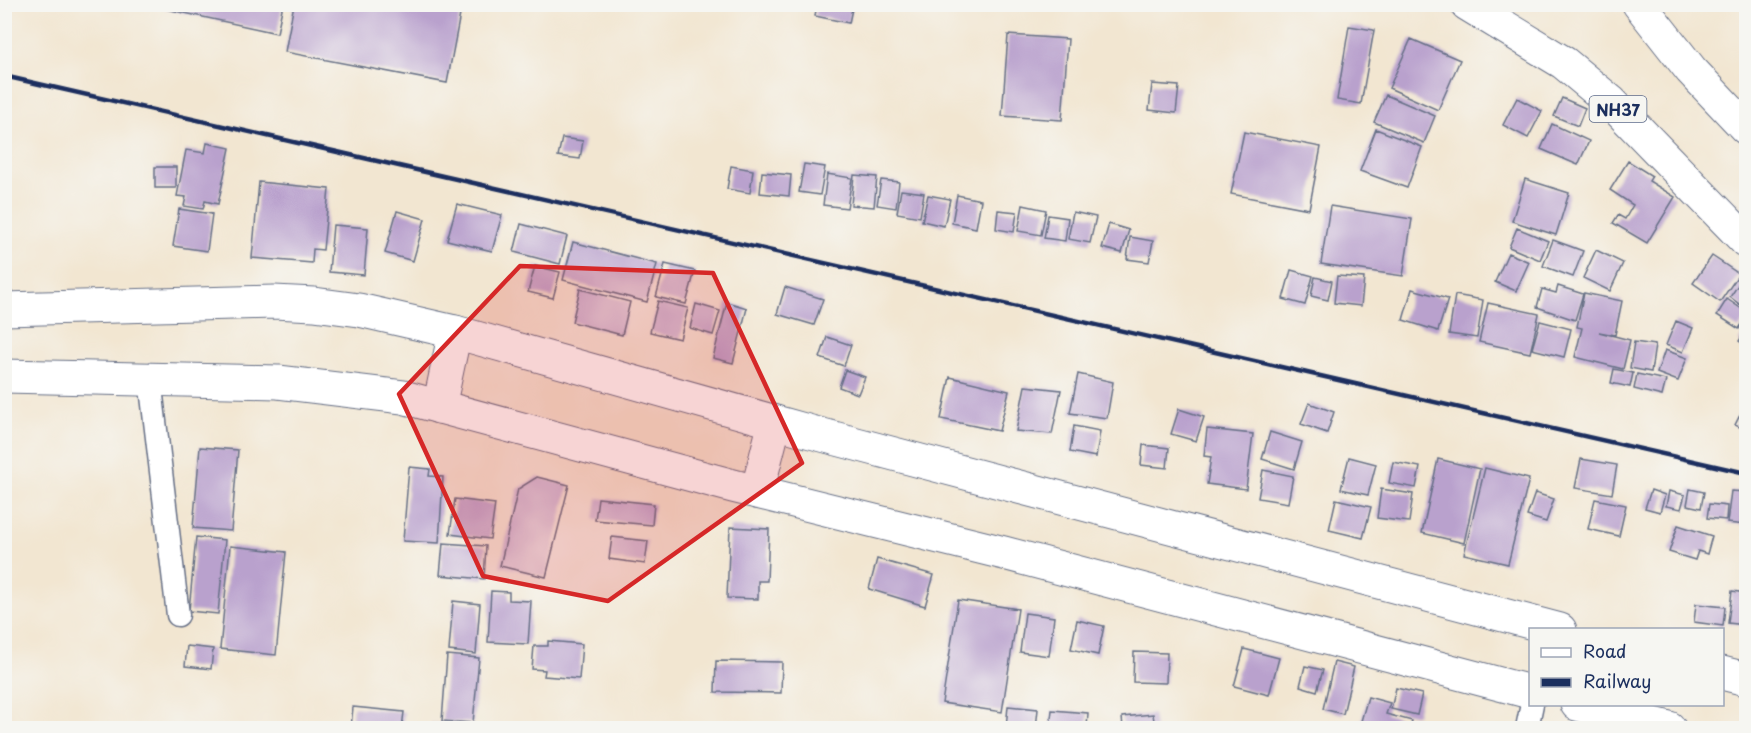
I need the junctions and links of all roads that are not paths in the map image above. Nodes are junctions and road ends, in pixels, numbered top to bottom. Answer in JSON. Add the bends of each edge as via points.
{"nodes":[{"id":1,"x":1467,"y":4,"type":"edge"},
{"id":2,"x":1639,"y":4,"type":"edge"},
{"id":3,"x":1746,"y":128,"type":"edge"},
{"id":4,"x":1746,"y":241,"type":"edge"},
{"id":5,"x":10,"y":309,"type":"edge"},
{"id":6,"x":455,"y":332,"type":"junction"},
{"id":7,"x":11,"y":376,"type":"edge"},
{"id":8,"x":150,"y":379,"type":"junction"},
{"id":9,"x":440,"y":407,"type":"junction"},
{"id":10,"x":775,"y":422,"type":"junction"},
{"id":11,"x":757,"y":492,"type":"junction"},
{"id":12,"x":178,"y":615,"type":"dead end"},
{"id":13,"x":1552,"y":628,"type":"edge"},
{"id":14,"x":1724,"y":673,"type":"edge"},
{"id":15,"x":1746,"y":679,"type":"edge"},
{"id":16,"x":1529,"y":692,"type":"edge"},
{"id":17,"x":1532,"y":706,"type":"edge"},
{"id":18,"x":1581,"y":706,"type":"edge"},
{"id":19,"x":1527,"y":729,"type":"edge"},
{"id":20,"x":1669,"y":729,"type":"edge"}],
"edges":[{"from":1,"to":4,"type":"main road","number":"NH37","via":[[1564,63],[1611,102]]},
{"from":2,"to":3,"type":"main road","via":[[1691,70]]},
{"from":5,"to":6,"type":"main road","via":[[314,304]]},
{"from":6,"to":9,"type":"main road"},
{"from":6,"to":10,"type":"main road"},
{"from":7,"to":8,"type":"main road"},
{"from":8,"to":9,"type":"main road","via":[[278,382],[403,397]]},
{"from":8,"to":12,"type":"street"},
{"from":9,"to":11,"type":"main road"},
{"from":10,"to":11,"type":"main road"},
{"from":10,"to":13,"type":"main road"},
{"from":11,"to":16,"type":"main road"},
{"from":14,"to":15,"type":"main road"},
{"from":17,"to":19,"type":"street"},
{"from":18,"to":20,"type":"main road"}]}
